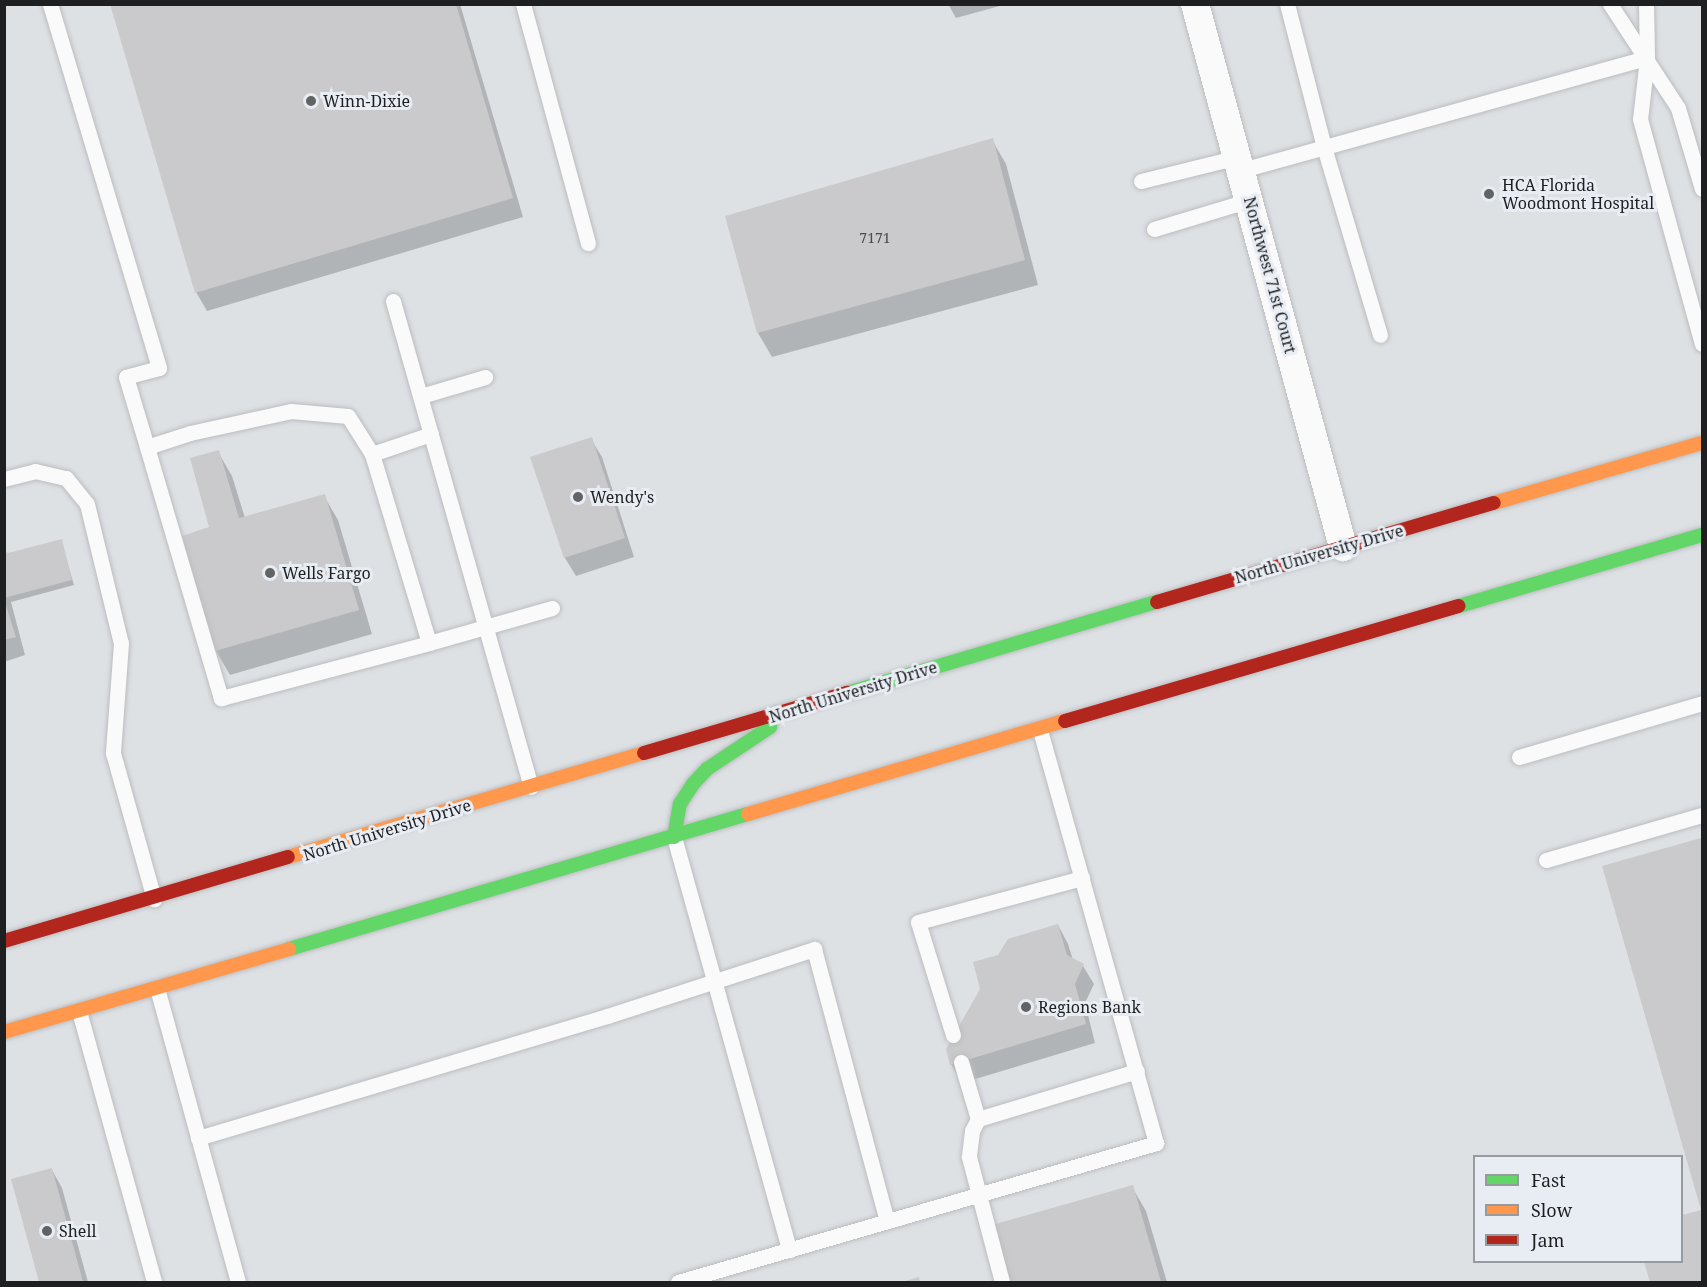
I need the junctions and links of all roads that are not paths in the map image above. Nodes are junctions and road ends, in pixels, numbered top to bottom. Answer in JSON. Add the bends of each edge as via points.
{"nodes":[{"id":1,"x":50,"y":4,"type":"edge"},
{"id":2,"x":522,"y":4,"type":"edge"},
{"id":3,"x":1195,"y":4,"type":"edge"},
{"id":4,"x":1287,"y":4,"type":"edge"},
{"id":5,"x":1610,"y":4,"type":"edge"},
{"id":6,"x":1646,"y":4,"type":"edge"},
{"id":7,"x":1647,"y":58,"type":"junction"},
{"id":8,"x":1324,"y":147,"type":"junction"},
{"id":9,"x":1240,"y":163,"type":"junction"},
{"id":10,"x":1141,"y":182,"type":"dead end"},
{"id":11,"x":1702,"y":189,"type":"edge"},
{"id":12,"x":1250,"y":200,"type":"junction"},
{"id":13,"x":1154,"y":229,"type":"dead end"},
{"id":14,"x":588,"y":243,"type":"dead end"},
{"id":15,"x":393,"y":301,"type":"dead end"},
{"id":16,"x":1380,"y":335,"type":"dead end"},
{"id":17,"x":1702,"y":344,"type":"edge"},
{"id":18,"x":485,"y":377,"type":"dead end"},
{"id":19,"x":421,"y":396,"type":"junction"},
{"id":20,"x":431,"y":434,"type":"junction"},
{"id":21,"x":1702,"y":444,"type":"edge"},
{"id":22,"x":147,"y":447,"type":"junction"},
{"id":23,"x":372,"y":454,"type":"junction"},
{"id":24,"x":4,"y":479,"type":"edge"},
{"id":25,"x":1702,"y":535,"type":"edge"},
{"id":26,"x":1343,"y":547,"type":"junction"},
{"id":27,"x":552,"y":608,"type":"dead end"},
{"id":28,"x":486,"y":627,"type":"junction"},
{"id":29,"x":429,"y":642,"type":"junction"},
{"id":30,"x":1702,"y":703,"type":"edge"},
{"id":31,"x":796,"y":709,"type":"junction"},
{"id":32,"x":1040,"y":729,"type":"junction"},
{"id":33,"x":1519,"y":757,"type":"dead end"},
{"id":34,"x":531,"y":787,"type":"junction"},
{"id":35,"x":1702,"y":815,"type":"edge"},
{"id":36,"x":674,"y":837,"type":"junction"},
{"id":37,"x":1546,"y":860,"type":"dead end"},
{"id":38,"x":1082,"y":878,"type":"junction"},
{"id":39,"x":154,"y":899,"type":"junction"},
{"id":40,"x":4,"y":941,"type":"edge"},
{"id":41,"x":714,"y":982,"type":"junction"},
{"id":42,"x":157,"y":988,"type":"junction"},
{"id":43,"x":79,"y":1011,"type":"junction"},
{"id":44,"x":4,"y":1032,"type":"edge"},
{"id":45,"x":953,"y":1035,"type":"dead end"},
{"id":46,"x":961,"y":1062,"type":"dead end"},
{"id":47,"x":1137,"y":1071,"type":"junction"},
{"id":48,"x":978,"y":1119,"type":"junction"},
{"id":49,"x":198,"y":1138,"type":"junction"},
{"id":50,"x":977,"y":1195,"type":"junction"},
{"id":51,"x":887,"y":1221,"type":"junction"},
{"id":52,"x":789,"y":1250,"type":"junction"},
{"id":53,"x":154,"y":1282,"type":"edge"},
{"id":54,"x":238,"y":1282,"type":"edge"},
{"id":55,"x":678,"y":1282,"type":"edge"},
{"id":56,"x":1002,"y":1282,"type":"edge"}],
"edges":[{"from":1,"to":22,"type":"lane","via":[[159,368],[126,377]]},
{"from":2,"to":14,"type":"lane"},
{"from":3,"to":9,"type":"street","name":"Northwest 71st Court"},
{"from":4,"to":8,"type":"lane"},
{"from":5,"to":7,"type":"lane"},
{"from":6,"to":7,"type":"lane"},
{"from":7,"to":8,"type":"lane"},
{"from":7,"to":11,"type":"lane","via":[[1678,108]]},
{"from":7,"to":17,"type":"lane","via":[[1640,118]]},
{"from":8,"to":9,"type":"lane"},
{"from":8,"to":16,"type":"lane"},
{"from":9,"to":10,"type":"lane"},
{"from":9,"to":12,"type":"street","name":"Northwest 71st Court"},
{"from":12,"to":13,"type":"lane"},
{"from":12,"to":26,"type":"street","name":"Northwest 71st Court"},
{"from":15,"to":19,"type":"lane"},
{"from":18,"to":19,"type":"lane"},
{"from":19,"to":20,"type":"lane"},
{"from":20,"to":23,"type":"lane"},
{"from":20,"to":28,"type":"lane"},
{"from":21,"to":26,"type":"main road","name":"North University Drive"},
{"from":22,"to":23,"type":"lane","via":[[190,433],[291,411],[348,416]]},
{"from":22,"to":29,"type":"lane","via":[[221,698]]},
{"from":23,"to":29,"type":"lane"},
{"from":24,"to":39,"type":"lane","via":[[35,471],[66,478],[87,504],[121,644],[113,753]]},
{"from":25,"to":32,"type":"main road"},
{"from":26,"to":31,"type":"main road","name":"North University Drive"},
{"from":27,"to":28,"type":"lane"},
{"from":28,"to":29,"type":"lane"},
{"from":28,"to":34,"type":"lane"},
{"from":30,"to":33,"type":"lane"},
{"from":31,"to":34,"type":"main road","name":"North University Drive"},
{"from":31,"to":36,"type":"main road","via":[[707,769],[693,783],[680,804]]},
{"from":32,"to":36,"type":"main road"},
{"from":32,"to":38,"type":"lane"},
{"from":34,"to":39,"type":"main road","name":"North University Drive"},
{"from":35,"to":37,"type":"lane"},
{"from":36,"to":41,"type":"lane"},
{"from":36,"to":42,"type":"main road"},
{"from":38,"to":45,"type":"lane","via":[[918,922]]},
{"from":38,"to":47,"type":"lane"},
{"from":39,"to":40,"type":"main road","name":"North University Drive"},
{"from":41,"to":49,"type":"lane"},
{"from":41,"to":51,"type":"lane","via":[[814,950]]},
{"from":41,"to":52,"type":"lane"},
{"from":42,"to":43,"type":"main road"},
{"from":42,"to":49,"type":"lane"},
{"from":43,"to":44,"type":"main road"},
{"from":43,"to":53,"type":"lane"},
{"from":46,"to":48,"type":"lane"},
{"from":47,"to":48,"type":"lane"},
{"from":47,"to":50,"type":"lane","via":[[1156,1143]]},
{"from":48,"to":50,"type":"lane","via":[[972,1131],[969,1157]]},
{"from":49,"to":54,"type":"lane"},
{"from":50,"to":51,"type":"lane"},
{"from":50,"to":56,"type":"lane"},
{"from":51,"to":52,"type":"lane"},
{"from":52,"to":55,"type":"lane"}]}
